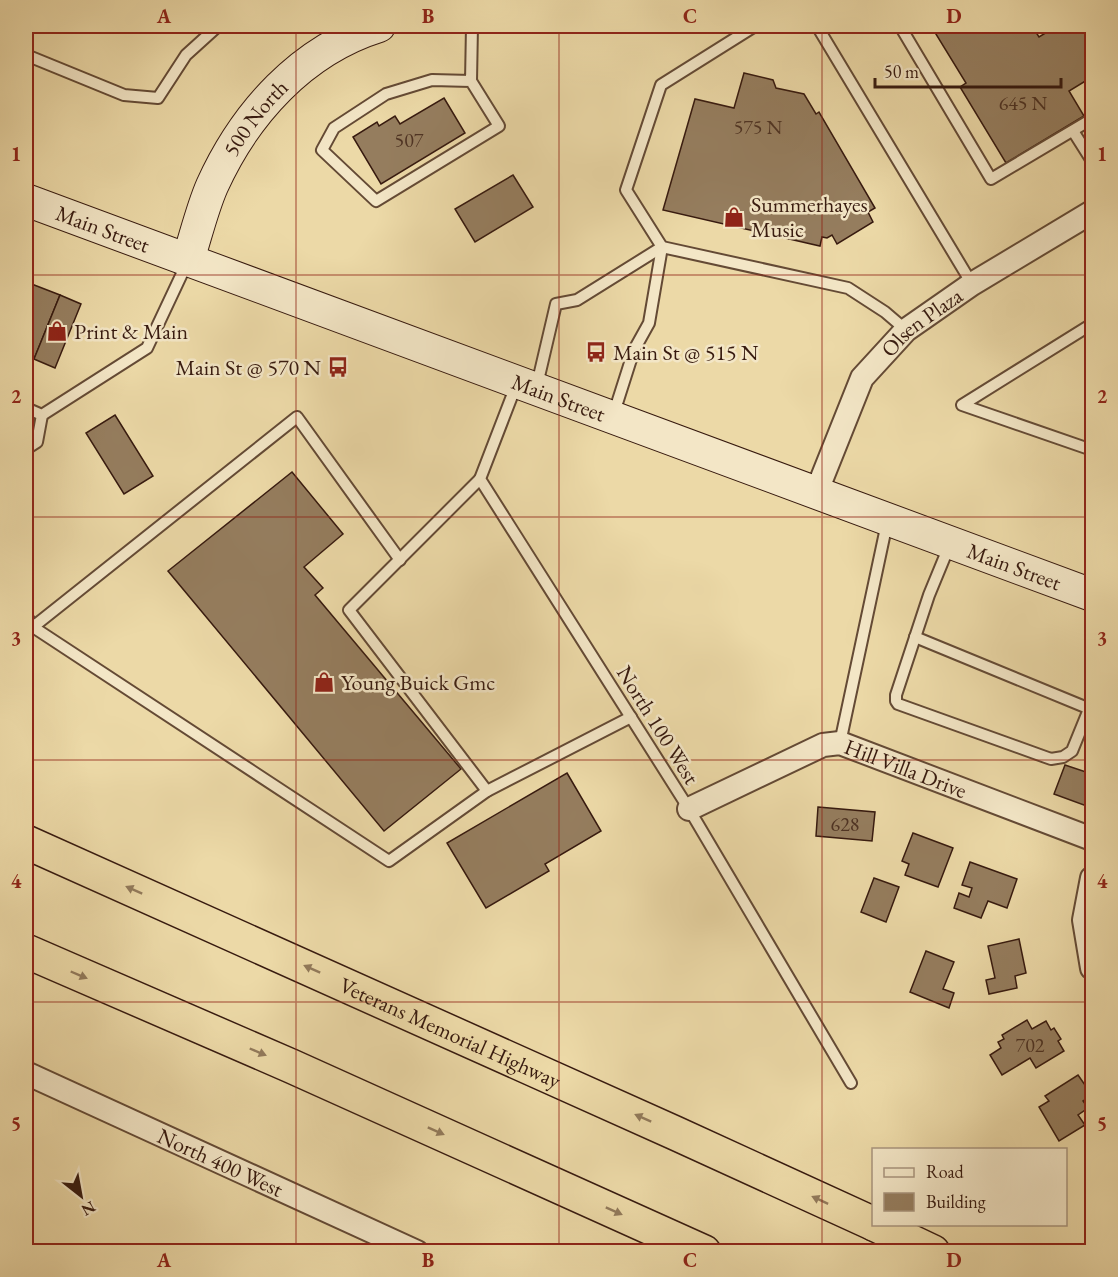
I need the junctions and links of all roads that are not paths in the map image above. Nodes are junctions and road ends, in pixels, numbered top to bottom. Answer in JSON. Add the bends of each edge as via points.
{"nodes":[{"id":1,"x":218,"y":26,"type":"edge"},
{"id":2,"x":379,"y":26,"type":"edge"},
{"id":3,"x":472,"y":26,"type":"edge"},
{"id":4,"x":755,"y":26,"type":"edge"},
{"id":5,"x":817,"y":26,"type":"edge"},
{"id":6,"x":900,"y":26,"type":"edge"},
{"id":7,"x":26,"y":55,"type":"edge"},
{"id":8,"x":471,"y":81,"type":"junction"},
{"id":9,"x":1092,"y":118,"type":"edge"},
{"id":10,"x":1073,"y":130,"type":"junction"},
{"id":11,"x":1092,"y":161,"type":"edge"},
{"id":12,"x":26,"y":200,"type":"edge"},
{"id":13,"x":1092,"y":212,"type":"edge"},
{"id":14,"x":662,"y":247,"type":"junction"},
{"id":15,"x":188,"y":260,"type":"junction"},
{"id":16,"x":972,"y":284,"type":"junction"},
{"id":17,"x":1092,"y":324,"type":"edge"},
{"id":18,"x":906,"y":330,"type":"junction"},
{"id":19,"x":526,"y":386,"type":"junction"},
{"id":20,"x":26,"y":408,"type":"edge"},
{"id":21,"x":42,"y":415,"type":"junction"},
{"id":22,"x":613,"y":417,"type":"junction"},
{"id":23,"x":26,"y":449,"type":"edge"},
{"id":24,"x":1092,"y":450,"type":"edge"},
{"id":25,"x":480,"y":479,"type":"junction"},
{"id":26,"x":816,"y":493,"type":"junction"},
{"id":27,"x":887,"y":519,"type":"junction"},
{"id":28,"x":951,"y":541,"type":"junction"},
{"id":29,"x":400,"y":560,"type":"junction"},
{"id":30,"x":1092,"y":595,"type":"edge"},
{"id":31,"x":26,"y":615,"type":"edge"},
{"id":32,"x":33,"y":627,"type":"junction"},
{"id":33,"x":915,"y":637,"type":"junction"},
{"id":34,"x":1091,"y":705,"type":"edge"},
{"id":35,"x":631,"y":717,"type":"junction"},
{"id":36,"x":840,"y":743,"type":"junction"},
{"id":37,"x":487,"y":791,"type":"junction"},
{"id":38,"x":689,"y":809,"type":"junction"},
{"id":39,"x":1092,"y":839,"type":"edge"},
{"id":40,"x":26,"y":842,"type":"edge"},
{"id":41,"x":1092,"y":878,"type":"edge"},
{"id":42,"x":26,"y":951,"type":"edge"},
{"id":43,"x":1092,"y":968,"type":"edge"},
{"id":44,"x":26,"y":1073,"type":"edge"},
{"id":45,"x":850,"y":1083,"type":"dead end"},
{"id":46,"x":872,"y":1223,"type":"edge"},
{"id":47,"x":878,"y":1226,"type":"edge"},
{"id":48,"x":417,"y":1251,"type":"edge"},
{"id":49,"x":704,"y":1251,"type":"edge"},
{"id":50,"x":933,"y":1251,"type":"edge"}],
"edges":[{"from":1,"to":7,"type":"lane","via":[[186,55],[158,98],[124,95]]},
{"from":2,"to":15,"type":"main road","name":"500 North","via":[[348,37],[313,58],[266,100],[214,182]]},
{"from":3,"to":8,"type":"lane"},
{"from":4,"to":14,"type":"lane","via":[[661,85],[626,190]]},
{"from":5,"to":16,"type":"lane"},
{"from":6,"to":10,"type":"lane","via":[[991,179]]},
{"from":8,"to":8,"type":"lane","via":[[432,80],[386,94],[334,128],[322,150],[376,201],[500,126]]},
{"from":9,"to":10,"type":"lane"},
{"from":10,"to":11,"type":"lane"},
{"from":12,"to":15,"type":"main road","name":"Main Street"},
{"from":13,"to":16,"type":"street","name":"Olsen Plaza"},
{"from":14,"to":18,"type":"lane","via":[[848,288]]},
{"from":14,"to":19,"type":"lane","via":[[577,300],[556,304]]},
{"from":14,"to":22,"type":"lane","via":[[649,323],[634,350]]},
{"from":15,"to":19,"type":"main road","name":"Main Street"},
{"from":15,"to":21,"type":"lane","via":[[147,348]]},
{"from":16,"to":18,"type":"street","name":"Olsen Plaza"},
{"from":17,"to":24,"type":"lane","via":[[962,405]]},
{"from":18,"to":26,"type":"street","name":"Olsen Plaza","via":[[862,378]]},
{"from":19,"to":22,"type":"main road","name":"Main Street"},
{"from":19,"to":25,"type":"lane"},
{"from":20,"to":21,"type":"lane"},
{"from":21,"to":23,"type":"lane","via":[[37,442]]},
{"from":22,"to":26,"type":"main road","name":"Main Street"},
{"from":25,"to":29,"type":"lane"},
{"from":25,"to":35,"type":"lane","name":"North 100 West"},
{"from":26,"to":27,"type":"main road","name":"Main Street"},
{"from":27,"to":28,"type":"main road","name":"Main Street"},
{"from":27,"to":36,"type":"lane"},
{"from":28,"to":30,"type":"main road","name":"Main Street"},
{"from":28,"to":33,"type":"lane"},
{"from":29,"to":32,"type":"lane","via":[[297,417]]},
{"from":29,"to":37,"type":"lane","via":[[349,610]]},
{"from":31,"to":32,"type":"lane"},
{"from":32,"to":37,"type":"lane","via":[[389,861]]},
{"from":33,"to":34,"type":"lane"},
{"from":33,"to":34,"type":"lane","via":[[896,695],[898,704],[1051,759],[1072,751]]},
{"from":35,"to":37,"type":"lane"},
{"from":35,"to":38,"type":"lane","name":"North 100 West"},
{"from":36,"to":38,"type":"street","name":"Hill Villa Drive","via":[[823,745]]},
{"from":36,"to":39,"type":"street","name":"Hill Villa Drive"},
{"from":38,"to":45,"type":"lane","name":"North 100 West"},
{"from":46,"to":40,"type":"highway","name":"Veterans Memorial Highway","one_way":true},
{"from":41,"to":43,"type":"street","via":[[1083,921]]},
{"from":42,"to":49,"type":"highway","one_way":true},
{"from":44,"to":48,"type":"street","name":"North 400 West"},
{"from":47,"to":50,"type":"highway","name":"Veterans Memorial Highway"}]}
